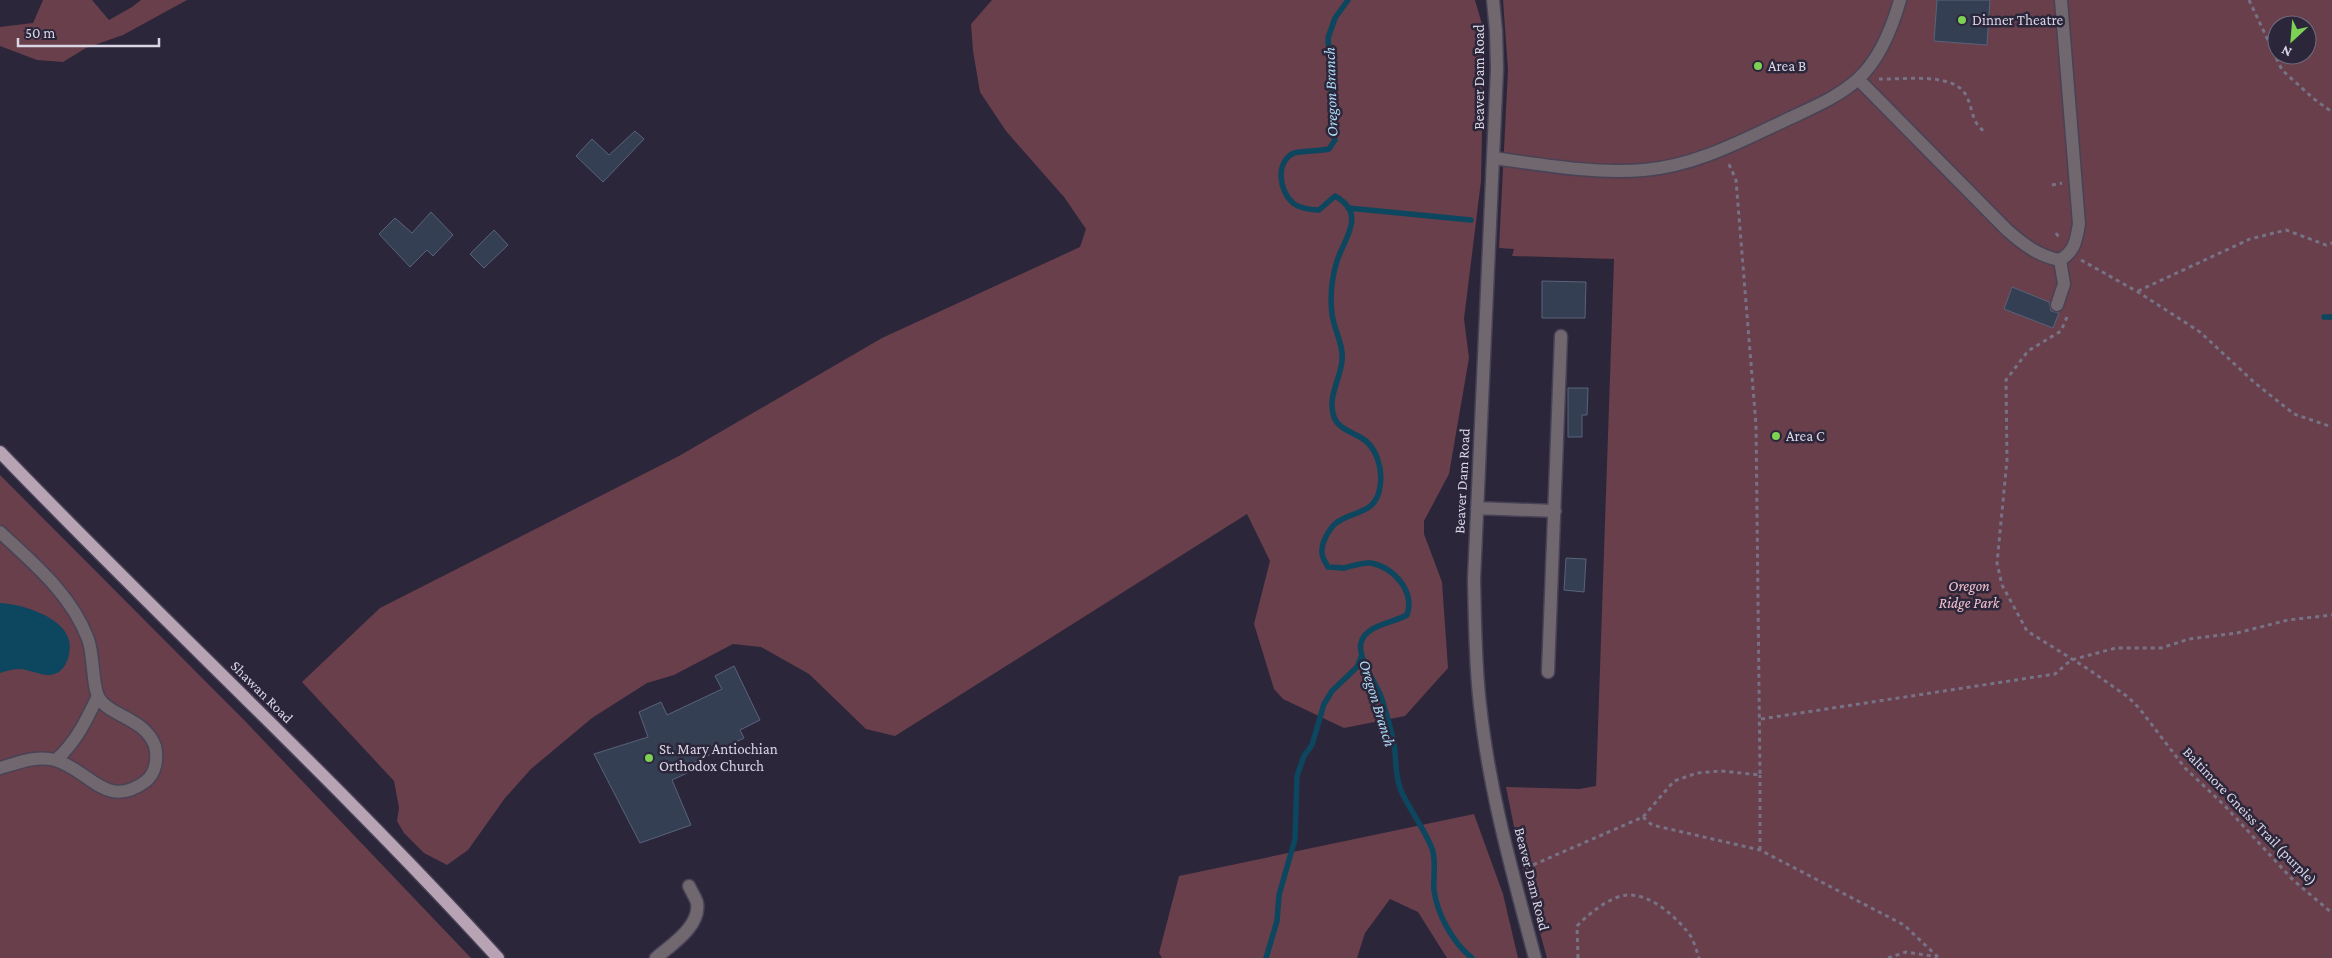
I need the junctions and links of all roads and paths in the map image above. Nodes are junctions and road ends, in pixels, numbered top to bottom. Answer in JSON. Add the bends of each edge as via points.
{"nodes":[{"id":1,"x":1492,"y":0,"type":"edge"},
{"id":2,"x":1900,"y":0,"type":"edge"},
{"id":3,"x":2061,"y":0,"type":"edge"},
{"id":4,"x":2248,"y":0,"type":"edge"},
{"id":5,"x":1858,"y":79,"type":"junction"},
{"id":6,"x":2332,"y":112,"type":"edge"},
{"id":7,"x":1984,"y":131,"type":"dead end"},
{"id":8,"x":1721,"y":151,"type":"junction"},
{"id":9,"x":1494,"y":158,"type":"junction"},
{"id":10,"x":2332,"y":243,"type":"edge"},
{"id":11,"x":2064,"y":257,"type":"junction"},
{"id":12,"x":2138,"y":292,"type":"junction"},
{"id":13,"x":2058,"y":301,"type":"joint"},
{"id":14,"x":1561,"y":336,"type":"dead end"},
{"id":15,"x":2332,"y":427,"type":"edge"},
{"id":16,"x":0,"y":452,"type":"edge"},
{"id":17,"x":1476,"y":508,"type":"junction"},
{"id":18,"x":1554,"y":511,"type":"junction"},
{"id":19,"x":0,"y":532,"type":"edge"},
{"id":20,"x":2332,"y":615,"type":"edge"},
{"id":21,"x":2071,"y":660,"type":"junction"},
{"id":22,"x":1548,"y":672,"type":"dead end"},
{"id":23,"x":98,"y":696,"type":"junction"},
{"id":24,"x":1761,"y":719,"type":"junction"},
{"id":25,"x":56,"y":760,"type":"junction"},
{"id":26,"x":0,"y":768,"type":"edge"},
{"id":27,"x":1760,"y":775,"type":"junction"},
{"id":28,"x":1643,"y":817,"type":"junction"},
{"id":29,"x":1760,"y":850,"type":"junction"},
{"id":30,"x":1513,"y":873,"type":"junction"},
{"id":31,"x":689,"y":886,"type":"dead end"},
{"id":32,"x":2332,"y":913,"type":"edge"},
{"id":33,"x":498,"y":958,"type":"edge"},
{"id":34,"x":656,"y":958,"type":"edge"},
{"id":35,"x":1535,"y":958,"type":"edge"},
{"id":36,"x":1578,"y":958,"type":"edge"},
{"id":37,"x":1699,"y":958,"type":"edge"},
{"id":38,"x":1888,"y":958,"type":"edge"},
{"id":39,"x":1939,"y":958,"type":"edge"}],
"edges":[{"from":1,"to":9,"type":"street","name":"Beaver Dam Road","via":[[1497,69]]},
{"from":2,"to":5,"type":"street","via":[[1892,26],[1871,65]]},
{"from":3,"to":11,"type":"street","via":[[2079,224],[2075,246]]},
{"from":4,"to":6,"type":"path","via":[[2282,70]]},
{"from":5,"to":7,"type":"path","via":[[1948,81],[1959,86],[1966,96],[1976,126]]},
{"from":5,"to":8,"type":"street","via":[[1834,97]]},
{"from":5,"to":11,"type":"street","via":[[2006,230],[2045,257]]},
{"from":8,"to":9,"type":"street","via":[[1680,164],[1645,170],[1562,168]]},
{"from":8,"to":24,"type":"path","via":[[1736,180],[1756,424]]},
{"from":9,"to":17,"type":"street","name":"Beaver Dam Road"},
{"from":10,"to":12,"type":"path","via":[[2326,245],[2286,230],[2250,238]]},
{"from":11,"to":12,"type":"path"},
{"from":11,"to":13,"type":"street","via":[[2064,284]]},
{"from":12,"to":15,"type":"path","via":[[2200,332],[2255,384],[2294,414]]},
{"from":13,"to":21,"type":"path","name":"Baltimore Gneiss Trail (purple)","via":[[2068,302],[2067,318],[2061,331],[2028,351],[2006,380],[2007,460],[1997,563],[2002,585],[2027,631]]},
{"from":14,"to":18,"type":"street"},
{"from":16,"to":33,"type":"main road","name":"Shawan Road","via":[[113,569],[369,820]]},
{"from":17,"to":18,"type":"street"},
{"from":17,"to":30,"type":"street","name":"Beaver Dam Road","via":[[1475,642],[1480,706],[1490,772]]},
{"from":18,"to":22,"type":"street"},
{"from":19,"to":23,"type":"street","via":[[56,584],[75,613],[90,646]]},
{"from":20,"to":21,"type":"path","via":[[2288,620],[2190,639],[2161,648],[2116,648]]},
{"from":21,"to":24,"type":"path","via":[[2055,674]]},
{"from":21,"to":32,"type":"path","name":"Baltimore Gneiss Trail (purple)","via":[[2128,697],[2185,768],[2293,880]]},
{"from":23,"to":25,"type":"street","via":[[71,746]]},
{"from":23,"to":25,"type":"street","via":[[104,704],[141,728],[154,746],[156,764],[150,778],[136,789],[109,791]]},
{"from":24,"to":27,"type":"path"},
{"from":25,"to":26,"type":"street","via":[[39,759]]},
{"from":27,"to":28,"type":"path","via":[[1721,771],[1697,773],[1674,781]]},
{"from":27,"to":29,"type":"path"},
{"from":28,"to":29,"type":"path","via":[[1652,824]]},
{"from":28,"to":30,"type":"path"},
{"from":29,"to":39,"type":"path","via":[[1904,925]]},
{"from":30,"to":35,"type":"street","name":"Beaver Dam Road"},
{"from":31,"to":34,"type":"street","via":[[697,903],[695,918],[686,931]]},
{"from":36,"to":37,"type":"path","via":[[1577,926],[1595,909],[1619,896],[1645,897],[1662,908],[1687,931]]},
{"from":38,"to":39,"type":"path","via":[[1906,952]]}]}
